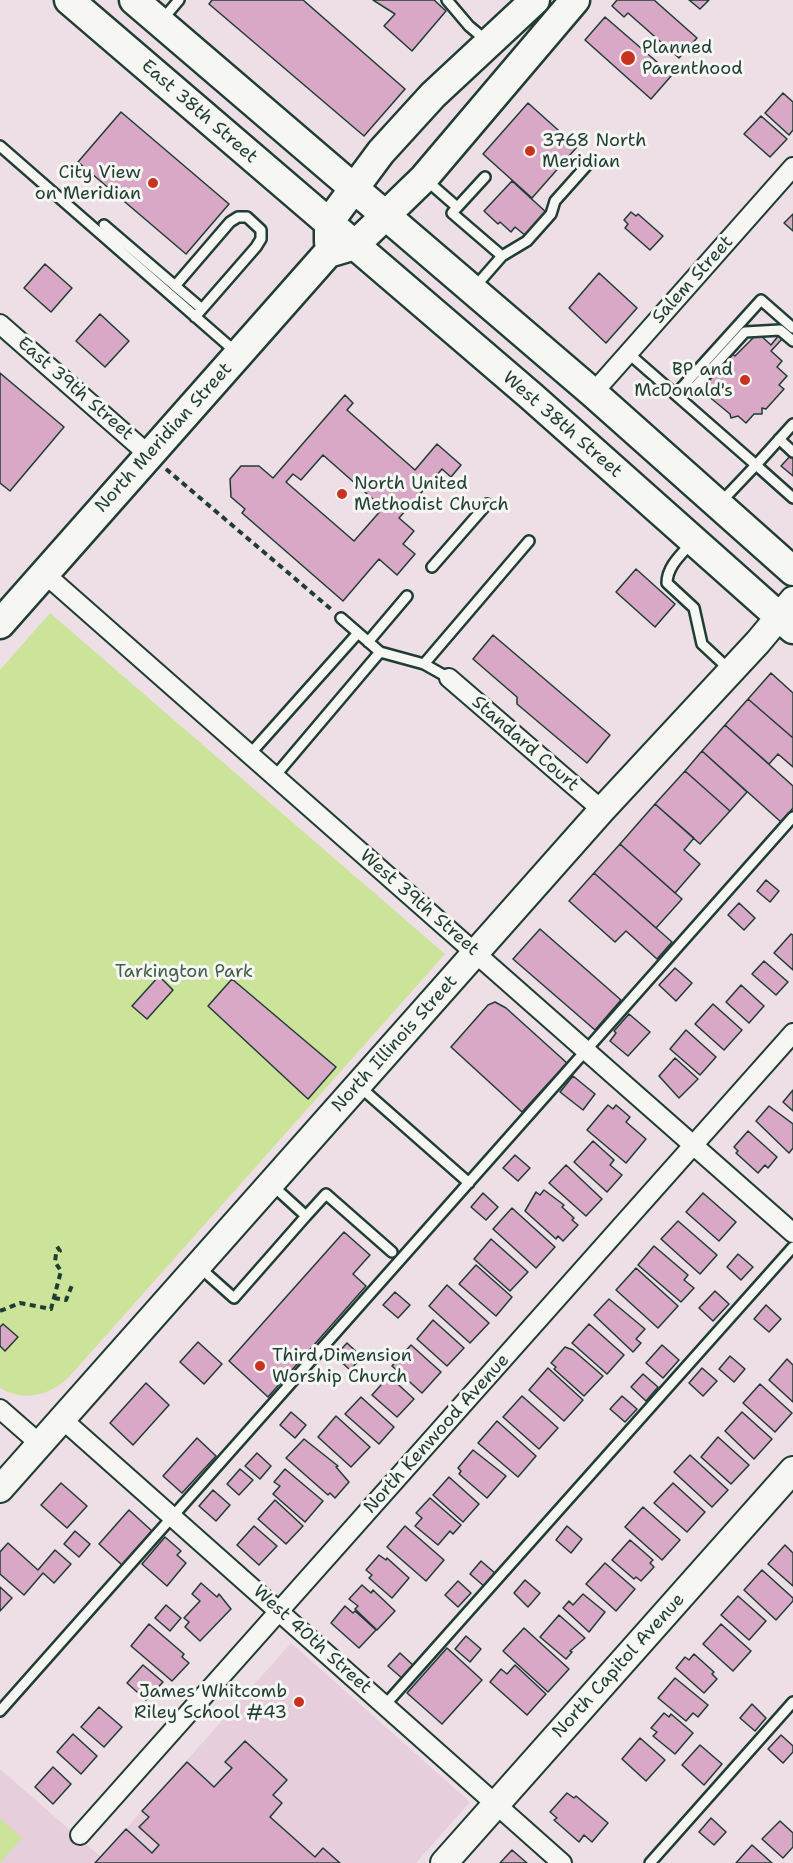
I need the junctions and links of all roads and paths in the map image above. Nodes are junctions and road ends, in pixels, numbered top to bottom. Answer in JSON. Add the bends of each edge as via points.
{"nodes":[{"id":1,"x":69,"y":0,"type":"edge"},
{"id":2,"x":134,"y":0,"type":"edge"},
{"id":3,"x":179,"y":0,"type":"edge"},
{"id":4,"x":447,"y":0,"type":"edge"},
{"id":5,"x":535,"y":0,"type":"edge"},
{"id":6,"x":575,"y":0,"type":"edge"},
{"id":7,"x":160,"y":22,"type":"junction"},
{"id":8,"x":490,"y":44,"type":"junction"},
{"id":9,"x":0,"y":146,"type":"edge"},
{"id":10,"x":588,"y":164,"type":"dead end"},
{"id":11,"x":793,"y":167,"type":"edge"},
{"id":12,"x":485,"y":177,"type":"dead end"},
{"id":13,"x":424,"y":178,"type":"junction"},
{"id":14,"x":354,"y":189,"type":"junction"},
{"id":15,"x":457,"y":207,"type":"junction"},
{"id":16,"x":386,"y":215,"type":"junction"},
{"id":17,"x":329,"y":222,"type":"junction"},
{"id":18,"x":104,"y":225,"type":"dead end"},
{"id":19,"x":341,"y":249,"type":"junction"},
{"id":20,"x":501,"y":256,"type":"junction"},
{"id":21,"x":175,"y":286,"type":"junction"},
{"id":22,"x":472,"y":290,"type":"junction"},
{"id":23,"x":202,"y":309,"type":"junction"},
{"id":24,"x":195,"y":317,"type":"junction"},
{"id":25,"x":0,"y":324,"type":"edge"},
{"id":26,"x":793,"y":328,"type":"edge"},
{"id":27,"x":793,"y":341,"type":"edge"},
{"id":28,"x":628,"y":353,"type":"junction"},
{"id":29,"x":238,"y":355,"type":"junction"},
{"id":30,"x":683,"y":386,"type":"junction"},
{"id":31,"x":592,"y":393,"type":"junction"},
{"id":32,"x":676,"y":394,"type":"junction"},
{"id":33,"x":793,"y":424,"type":"edge"},
{"id":34,"x":779,"y":439,"type":"junction"},
{"id":35,"x":793,"y":452,"type":"edge"},
{"id":36,"x":149,"y":455,"type":"junction"},
{"id":37,"x":756,"y":465,"type":"junction"},
{"id":38,"x":174,"y":476,"type":"dead end"},
{"id":39,"x":793,"y":498,"type":"edge"},
{"id":40,"x":487,"y":504,"type":"dead end"},
{"id":41,"x":717,"y":506,"type":"junction"},
{"id":42,"x":529,"y":541,"type":"dead end"},
{"id":43,"x":694,"y":541,"type":"junction"},
{"id":44,"x":432,"y":567,"type":"dead end"},
{"id":45,"x":793,"y":571,"type":"edge"},
{"id":46,"x":45,"y":574,"type":"junction"},
{"id":47,"x":407,"y":596,"type":"dead end"},
{"id":48,"x":788,"y":615,"type":"edge"},
{"id":49,"x":341,"y":618,"type":"joint"},
{"id":50,"x":0,"y":624,"type":"edge"},
{"id":51,"x":358,"y":633,"type":"junction"},
{"id":52,"x":368,"y":642,"type":"junction"},
{"id":53,"x":380,"y":652,"type":"junction"},
{"id":54,"x":424,"y":664,"type":"junction"},
{"id":55,"x":731,"y":671,"type":"junction"},
{"id":56,"x":449,"y":678,"type":"joint"},
{"id":57,"x":250,"y":754,"type":"junction"},
{"id":58,"x":275,"y":776,"type":"junction"},
{"id":59,"x":602,"y":810,"type":"junction"},
{"id":60,"x":793,"y":817,"type":"edge"},
{"id":61,"x":476,"y":953,"type":"junction"},
{"id":62,"x":793,"y":1033,"type":"edge"},
{"id":63,"x":586,"y":1050,"type":"junction"},
{"id":64,"x":359,"y":1085,"type":"junction"},
{"id":65,"x":694,"y":1145,"type":"junction"},
{"id":66,"x":469,"y":1183,"type":"junction"},
{"id":67,"x":271,"y":1184,"type":"junction"},
{"id":68,"x":306,"y":1216,"type":"junction"},
{"id":69,"x":793,"y":1233,"type":"edge"},
{"id":70,"x":56,"y":1245,"type":"dead end"},
{"id":71,"x":793,"y":1247,"type":"edge"},
{"id":72,"x":392,"y":1252,"type":"dead end"},
{"id":73,"x":197,"y":1266,"type":"junction"},
{"id":74,"x":73,"y":1283,"type":"dead end"},
{"id":75,"x":54,"y":1298,"type":"junction"},
{"id":76,"x":0,"y":1311,"type":"edge"},
{"id":77,"x":0,"y":1409,"type":"edge"},
{"id":78,"x":62,"y":1419,"type":"junction"},
{"id":79,"x":40,"y":1444,"type":"junction"},
{"id":80,"x":793,"y":1470,"type":"edge"},
{"id":81,"x":0,"y":1489,"type":"edge"},
{"id":82,"x":173,"y":1517,"type":"junction"},
{"id":83,"x":279,"y":1611,"type":"junction"},
{"id":84,"x":793,"y":1702,"type":"edge"},
{"id":85,"x":385,"y":1705,"type":"junction"},
{"id":86,"x":0,"y":1712,"type":"edge"},
{"id":87,"x":496,"y":1804,"type":"junction"},
{"id":88,"x":80,"y":1835,"type":"dead end"},
{"id":89,"x":444,"y":1863,"type":"edge"},
{"id":90,"x":562,"y":1863,"type":"edge"},
{"id":91,"x":650,"y":1863,"type":"edge"}],
"edges":[{"from":1,"to":17,"type":"main road","name":"East 38th Street"},
{"from":2,"to":7,"type":"main road"},
{"from":3,"to":7,"type":"lane"},
{"from":4,"to":8,"type":"lane"},
{"from":5,"to":8,"type":"main road"},
{"from":6,"to":13,"type":"main road","name":"North Meridian Street"},
{"from":7,"to":14,"type":"main road"},
{"from":8,"to":14,"type":"main road","via":[[433,95],[381,152]]},
{"from":9,"to":24,"type":"lane"},
{"from":10,"to":20,"type":"lane","via":[[527,241]]},
{"from":11,"to":28,"type":"street","name":"Salem Street"},
{"from":12,"to":15,"type":"lane"},
{"from":13,"to":15,"type":"lane"},
{"from":13,"to":16,"type":"main road","name":"North Meridian Street"},
{"from":14,"to":16,"type":"main road"},
{"from":14,"to":17,"type":"main road"},
{"from":15,"to":20,"type":"lane","via":[[452,213]]},
{"from":16,"to":19,"type":"main road","name":"North Meridian Street"},
{"from":16,"to":22,"type":"main road"},
{"from":17,"to":19,"type":"main road","name":"West 38th Street"},
{"from":18,"to":21,"type":"lane"},
{"from":19,"to":29,"type":"main road","name":"North Meridian Street"},
{"from":19,"to":43,"type":"main road","name":"West 38th Street"},
{"from":20,"to":22,"type":"lane"},
{"from":21,"to":23,"type":"lane"},
{"from":21,"to":23,"type":"lane","via":[[230,222],[238,216],[247,217],[261,230],[261,239]]},
{"from":22,"to":31,"type":"main road"},
{"from":23,"to":24,"type":"lane"},
{"from":24,"to":29,"type":"lane"},
{"from":25,"to":36,"type":"street","name":"East 39th Street"},
{"from":26,"to":30,"type":"lane","via":[[761,300]]},
{"from":27,"to":30,"type":"lane","via":[[780,330],[745,332],[694,388]]},
{"from":28,"to":31,"type":"street","name":"Salem Street"},
{"from":28,"to":32,"type":"lane"},
{"from":29,"to":36,"type":"main road","name":"North Meridian Street"},
{"from":30,"to":32,"type":"lane"},
{"from":31,"to":41,"type":"main road"},
{"from":32,"to":37,"type":"lane"},
{"from":33,"to":34,"type":"lane"},
{"from":34,"to":35,"type":"lane"},
{"from":34,"to":37,"type":"lane"},
{"from":36,"to":46,"type":"main road","name":"North Meridian Street"},
{"from":37,"to":39,"type":"lane"},
{"from":37,"to":41,"type":"lane"},
{"from":38,"to":49,"type":"path"},
{"from":40,"to":44,"type":"lane"},
{"from":41,"to":45,"type":"main road"},
{"from":42,"to":54,"type":"lane"},
{"from":43,"to":48,"type":"main road","name":"West 38th Street"},
{"from":43,"to":55,"type":"lane","via":[[667,574],[667,583],[694,608],[702,644]]},
{"from":46,"to":50,"type":"main road","name":"North Meridian Street"},
{"from":46,"to":57,"type":"street","name":"West 39th Street"},
{"from":47,"to":52,"type":"lane"},
{"from":48,"to":55,"type":"street","name":"North Illinois Street"},
{"from":49,"to":51,"type":"lane"},
{"from":51,"to":52,"type":"lane"},
{"from":51,"to":57,"type":"lane"},
{"from":52,"to":53,"type":"lane"},
{"from":53,"to":54,"type":"lane"},
{"from":53,"to":58,"type":"lane"},
{"from":54,"to":56,"type":"lane"},
{"from":55,"to":59,"type":"street","name":"North Illinois Street"},
{"from":56,"to":59,"type":"street","name":"Standard Court"},
{"from":57,"to":58,"type":"street","name":"West 39th Street"},
{"from":58,"to":61,"type":"street","name":"West 39th Street"},
{"from":59,"to":61,"type":"street","name":"North Illinois Street"},
{"from":60,"to":63,"type":"lane"},
{"from":61,"to":63,"type":"street","name":"West 39th Street"},
{"from":61,"to":64,"type":"street","name":"North Illinois Street"},
{"from":62,"to":65,"type":"street","name":"North Kenwood Avenue"},
{"from":63,"to":65,"type":"street","name":"West 39th Street"},
{"from":63,"to":66,"type":"lane"},
{"from":64,"to":66,"type":"lane"},
{"from":64,"to":67,"type":"street","name":"North Illinois Street"},
{"from":65,"to":69,"type":"street","name":"West 39th Street"},
{"from":65,"to":83,"type":"street","name":"North Kenwood Avenue"},
{"from":66,"to":82,"type":"lane"},
{"from":67,"to":68,"type":"lane"},
{"from":67,"to":73,"type":"street","name":"North Illinois Street"},
{"from":68,"to":72,"type":"lane","via":[[326,1194]]},
{"from":68,"to":73,"type":"lane","via":[[234,1298]]},
{"from":70,"to":75,"type":"path","via":[[60,1251],[55,1262],[61,1270]]},
{"from":71,"to":85,"type":"lane"},
{"from":73,"to":78,"type":"street","name":"North Illinois Street"},
{"from":74,"to":75,"type":"path","via":[[66,1300]]},
{"from":75,"to":76,"type":"path","via":[[51,1309],[20,1303]]},
{"from":77,"to":79,"type":"street"},
{"from":78,"to":79,"type":"street","name":"North Illinois Street"},
{"from":78,"to":82,"type":"street","name":"West 40th Street"},
{"from":79,"to":81,"type":"street","name":"North Illinois Street"},
{"from":80,"to":87,"type":"street","name":"North Capitol Avenue"},
{"from":82,"to":83,"type":"street","name":"West 40th Street"},
{"from":82,"to":86,"type":"lane"},
{"from":83,"to":85,"type":"street","name":"West 40th Street"},
{"from":83,"to":88,"type":"street","name":"North Kenwood Avenue"},
{"from":84,"to":91,"type":"lane"},
{"from":85,"to":87,"type":"street","name":"West 40th Street"},
{"from":87,"to":89,"type":"street","name":"North Capitol Avenue"},
{"from":87,"to":90,"type":"street","name":"West 40th Street"}]}
